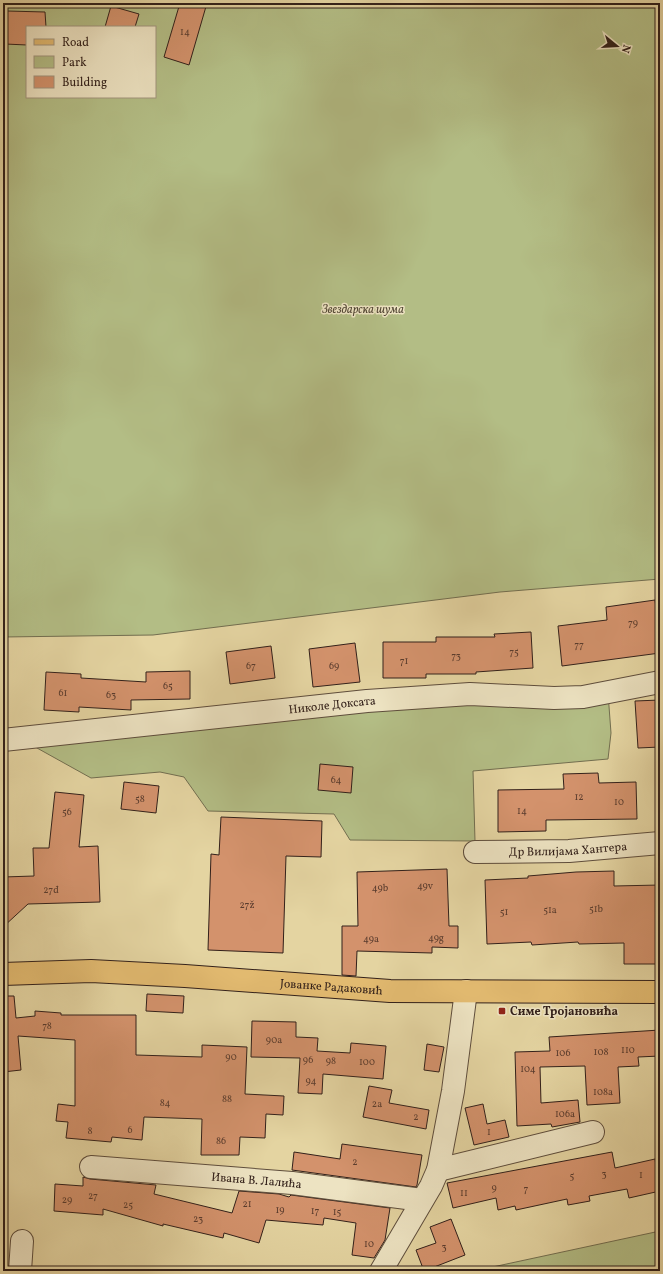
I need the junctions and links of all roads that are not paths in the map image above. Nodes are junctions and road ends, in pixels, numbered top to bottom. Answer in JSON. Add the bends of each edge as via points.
{"nodes":[{"id":1,"x":660,"y":682,"type":"edge"},
{"id":2,"x":3,"y":740,"type":"edge"},
{"id":3,"x":660,"y":843,"type":"edge"},
{"id":4,"x":476,"y":852,"type":"dead end"},
{"id":5,"x":3,"y":974,"type":"edge"},
{"id":6,"x":466,"y":991,"type":"junction"},
{"id":7,"x":660,"y":992,"type":"edge"},
{"id":8,"x":593,"y":1132,"type":"dead end"},
{"id":9,"x":91,"y":1167,"type":"dead end"},
{"id":10,"x":438,"y":1170,"type":"junction"},
{"id":11,"x":422,"y":1200,"type":"junction"},
{"id":12,"x":22,"y":1241,"type":"dead end"},
{"id":13,"x":20,"y":1271,"type":"edge"},
{"id":14,"x":381,"y":1271,"type":"edge"}],
"edges":[{"from":1,"to":2,"type":"street","name":"Николе Доксата","via":[[583,697],[470,694],[367,701]]},
{"from":3,"to":4,"type":"street","name":"Др Вилијама Хантера","via":[[569,850]]},
{"from":5,"to":6,"type":"main road","name":"Јованке Радаковић","via":[[90,971],[390,991]]},
{"from":6,"to":7,"type":"main road","name":"Јованке Радаковић"},
{"from":6,"to":10,"type":"street","via":[[453,1091]]},
{"from":8,"to":10,"type":"street"},
{"from":9,"to":11,"type":"street","name":"Ивана В. Лалића","via":[[292,1183]]},
{"from":10,"to":11,"type":"street"},
{"from":11,"to":14,"type":"street"},
{"from":12,"to":13,"type":"street"}]}
